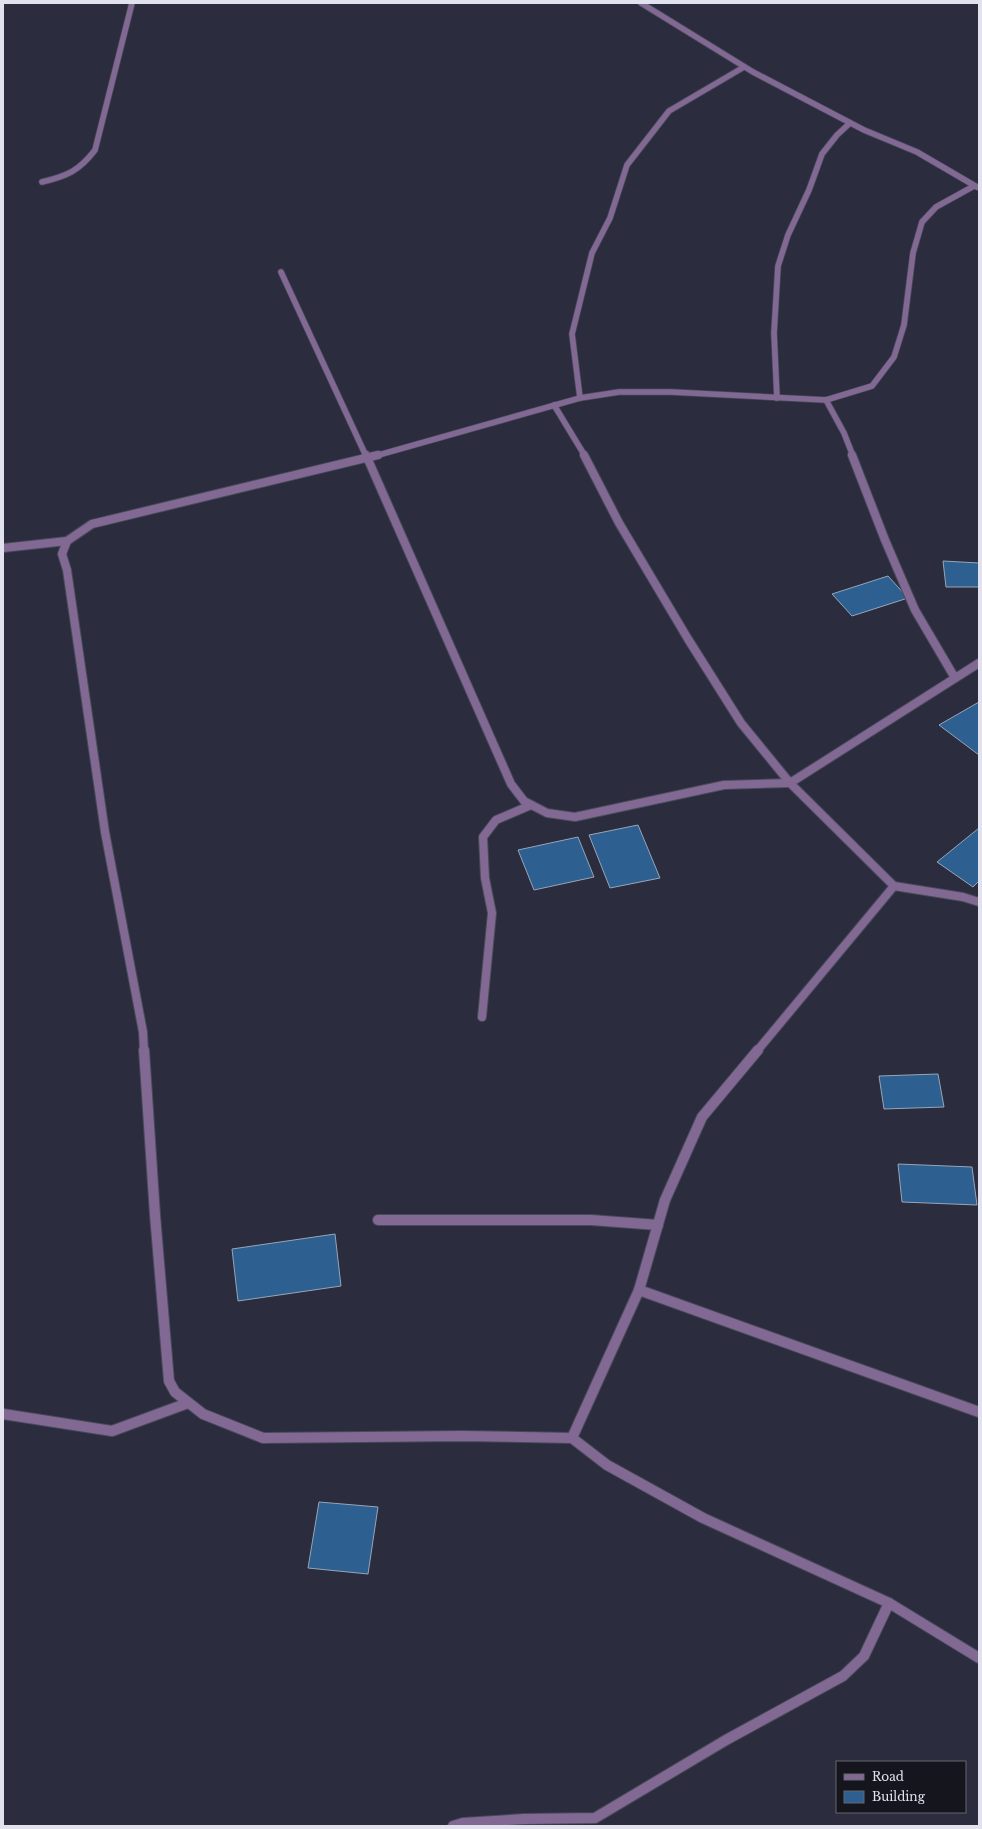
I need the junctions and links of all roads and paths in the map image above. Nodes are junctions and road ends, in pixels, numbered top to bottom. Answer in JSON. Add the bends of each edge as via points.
{"nodes":[{"id":1,"x":132,"y":3,"type":"edge"},
{"id":2,"x":641,"y":3,"type":"edge"},
{"id":3,"x":744,"y":67,"type":"junction"},
{"id":4,"x":850,"y":123,"type":"junction"},
{"id":5,"x":42,"y":182,"type":"dead end"},
{"id":6,"x":977,"y":187,"type":"edge"},
{"id":7,"x":281,"y":272,"type":"dead end"},
{"id":8,"x":580,"y":398,"type":"junction"},
{"id":9,"x":777,"y":398,"type":"junction"},
{"id":10,"x":826,"y":400,"type":"junction"},
{"id":11,"x":554,"y":405,"type":"junction"},
{"id":12,"x":367,"y":458,"type":"junction"},
{"id":13,"x":66,"y":541,"type":"junction"},
{"id":14,"x":3,"y":548,"type":"edge"},
{"id":15,"x":979,"y":663,"type":"edge"},
{"id":16,"x":955,"y":678,"type":"junction"},
{"id":17,"x":790,"y":783,"type":"junction"},
{"id":18,"x":531,"y":805,"type":"junction"},
{"id":19,"x":894,"y":886,"type":"junction"},
{"id":20,"x":979,"y":902,"type":"edge"},
{"id":21,"x":482,"y":1017,"type":"dead end"},
{"id":22,"x":378,"y":1220,"type":"dead end"},
{"id":23,"x":658,"y":1225,"type":"junction"},
{"id":24,"x":639,"y":1290,"type":"junction"},
{"id":25,"x":188,"y":1403,"type":"junction"},
{"id":26,"x":979,"y":1412,"type":"edge"},
{"id":27,"x":3,"y":1414,"type":"edge"},
{"id":28,"x":572,"y":1438,"type":"junction"},
{"id":29,"x":889,"y":1603,"type":"junction"},
{"id":30,"x":979,"y":1658,"type":"edge"},
{"id":31,"x":453,"y":1826,"type":"edge"}],
"edges":[{"from":1,"to":5,"type":"street","via":[[95,150],[85,164],[72,174]]},
{"from":2,"to":3,"type":"street"},
{"from":3,"to":4,"type":"street"},
{"from":3,"to":8,"type":"street","via":[[669,111],[627,165],[610,218],[592,253],[572,334]]},
{"from":4,"to":6,"type":"street","via":[[917,152]]},
{"from":4,"to":9,"type":"street","via":[[822,154],[788,235],[778,266],[774,333]]},
{"from":6,"to":10,"type":"street","via":[[936,207],[922,222],[913,253],[904,326],[894,357],[888,366],[872,386]]},
{"from":7,"to":12,"type":"street"},
{"from":8,"to":9,"type":"street","via":[[619,392]]},
{"from":8,"to":11,"type":"street"},
{"from":9,"to":10,"type":"street"},
{"from":10,"to":16,"type":"street","via":[[844,433],[915,610]]},
{"from":11,"to":12,"type":"street"},
{"from":11,"to":17,"type":"street","via":[[583,452],[619,523],[688,639],[741,723]]},
{"from":12,"to":13,"type":"street","via":[[92,524]]},
{"from":12,"to":18,"type":"street","via":[[511,784]]},
{"from":13,"to":14,"type":"street"},
{"from":13,"to":25,"type":"street","via":[[62,554],[67,570],[104,824],[143,1032],[169,1381],[175,1392]]},
{"from":15,"to":16,"type":"street"},
{"from":16,"to":17,"type":"street"},
{"from":17,"to":18,"type":"street","via":[[724,784],[575,817],[546,813]]},
{"from":17,"to":19,"type":"street"},
{"from":18,"to":21,"type":"street","via":[[496,820],[483,837],[485,878],[492,913]]},
{"from":19,"to":20,"type":"street"},
{"from":19,"to":23,"type":"street","via":[[702,1117],[665,1200]]},
{"from":22,"to":23,"type":"street","via":[[591,1220]]},
{"from":23,"to":24,"type":"street"},
{"from":24,"to":26,"type":"street"},
{"from":24,"to":28,"type":"street"},
{"from":25,"to":27,"type":"street","via":[[112,1431]]},
{"from":25,"to":28,"type":"street","via":[[203,1414],[263,1438]]},
{"from":28,"to":29,"type":"street","via":[[607,1465],[703,1518]]},
{"from":29,"to":30,"type":"street"},
{"from":29,"to":31,"type":"street","via":[[864,1656],[843,1676],[726,1740],[595,1818],[524,1819],[463,1823]]}]}
